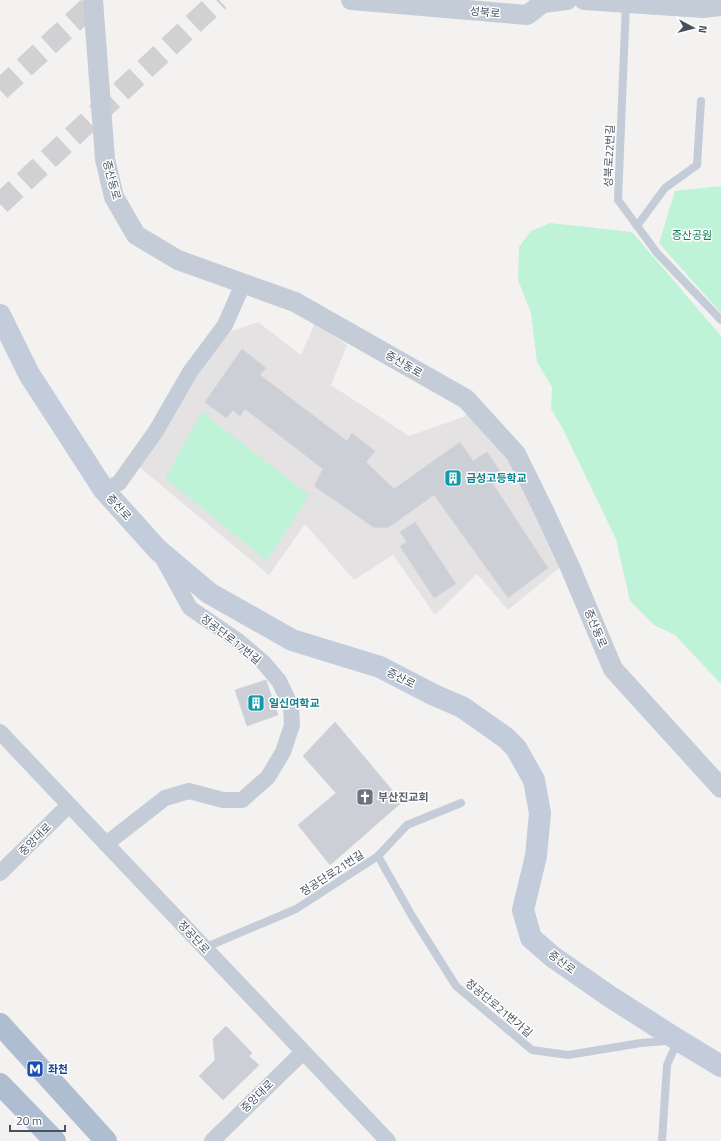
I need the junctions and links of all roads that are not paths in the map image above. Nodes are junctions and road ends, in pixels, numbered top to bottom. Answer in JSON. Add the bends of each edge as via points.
{"nodes":[{"id":1,"x":93,"y":0,"type":"edge"},
{"id":2,"x":351,"y":0,"type":"edge"},
{"id":3,"x":567,"y":0,"type":"edge"},
{"id":4,"x":584,"y":0,"type":"edge"},
{"id":5,"x":543,"y":1,"type":"edge"},
{"id":6,"x":626,"y":3,"type":"junction"},
{"id":7,"x":721,"y":6,"type":"edge"},
{"id":8,"x":701,"y":101,"type":"dead end"},
{"id":9,"x":637,"y":226,"type":"junction"},
{"id":10,"x":243,"y":284,"type":"junction"},
{"id":11,"x":0,"y":316,"type":"edge"},
{"id":12,"x":721,"y":320,"type":"edge"},
{"id":13,"x":104,"y":490,"type":"junction"},
{"id":14,"x":158,"y":550,"type":"junction"},
{"id":15,"x":0,"y":732,"type":"edge"},
{"id":16,"x":721,"y":788,"type":"edge"},
{"id":17,"x":461,"y":803,"type":"dead end"},
{"id":18,"x":69,"y":805,"type":"junction"},
{"id":19,"x":106,"y":844,"type":"junction"},
{"id":20,"x":378,"y":856,"type":"junction"},
{"id":21,"x":0,"y":873,"type":"edge"},
{"id":22,"x":204,"y":948,"type":"junction"},
{"id":23,"x":0,"y":1024,"type":"edge"},
{"id":24,"x":0,"y":1039,"type":"edge"},
{"id":25,"x":678,"y":1040,"type":"junction"},
{"id":26,"x":303,"y":1052,"type":"junction"},
{"id":27,"x":31,"y":1060,"type":"junction"},
{"id":28,"x":721,"y":1066,"type":"edge"},
{"id":29,"x":0,"y":1084,"type":"edge"},
{"id":30,"x":55,"y":1141,"type":"edge"},
{"id":31,"x":106,"y":1141,"type":"edge"},
{"id":32,"x":212,"y":1141,"type":"edge"},
{"id":33,"x":388,"y":1141,"type":"edge"},
{"id":34,"x":662,"y":1141,"type":"edge"}],
"edges":[{"from":1,"to":10,"type":"street","name":"증산동로","via":[[105,159],[114,197],[136,235],[178,260]]},
{"from":2,"to":5,"type":"street","name":"성북로","via":[[527,15]]},
{"from":3,"to":5,"type":"street","name":"성북로"},
{"from":4,"to":6,"type":"street"},
{"from":6,"to":7,"type":"street","via":[[703,8]]},
{"from":6,"to":9,"type":"lane","name":"성북로22번길","via":[[618,200]]},
{"from":8,"to":9,"type":"lane","via":[[697,165],[665,188]]},
{"from":9,"to":12,"type":"lane","name":"성북로22번길","via":[[657,253]]},
{"from":10,"to":13,"type":"street","via":[[225,325],[190,372],[156,431],[118,483]]},
{"from":10,"to":16,"type":"street","name":"증산동로","via":[[295,302],[466,399],[516,454],[564,553],[613,669]]},
{"from":11,"to":13,"type":"main road","name":"증산로","via":[[29,374]]},
{"from":13,"to":14,"type":"main road","name":"증산로"},
{"from":14,"to":19,"type":"street","name":"정공단로17번길","via":[[190,608],[242,645],[279,681],[291,706],[292,725],[283,752],[268,777],[242,800],[223,800],[189,791],[165,798]]},
{"from":14,"to":25,"type":"main road","name":"증산로","via":[[209,593],[292,640],[380,667],[462,707],[506,738],[516,748],[534,780],[540,813],[536,856],[523,910],[531,938],[553,957],[609,996]]},
{"from":15,"to":18,"type":"street","name":"정공단로"},
{"from":17,"to":20,"type":"lane","name":"정공단로21번길","via":[[407,825]]},
{"from":18,"to":19,"type":"street","name":"정공단로"},
{"from":18,"to":21,"type":"street","name":"중앙대로"},
{"from":19,"to":22,"type":"street","name":"정공단로"},
{"from":20,"to":22,"type":"lane","name":"정공단로21번길","via":[[296,909]]},
{"from":20,"to":25,"type":"lane","name":"정공단로21번가길","via":[[456,986],[532,1050],[568,1054]]},
{"from":22,"to":26,"type":"street","name":"정공단로"},
{"from":23,"to":27,"type":"main road"},
{"from":24,"to":27,"type":"main road"},
{"from":25,"to":28,"type":"main road","name":"증산로"},
{"from":25,"to":34,"type":"lane","via":[[666,1065]]},
{"from":26,"to":32,"type":"street","name":"중앙대로"},
{"from":26,"to":33,"type":"street","name":"정공단로"},
{"from":27,"to":31,"type":"main road"},
{"from":29,"to":30,"type":"main road"}]}
